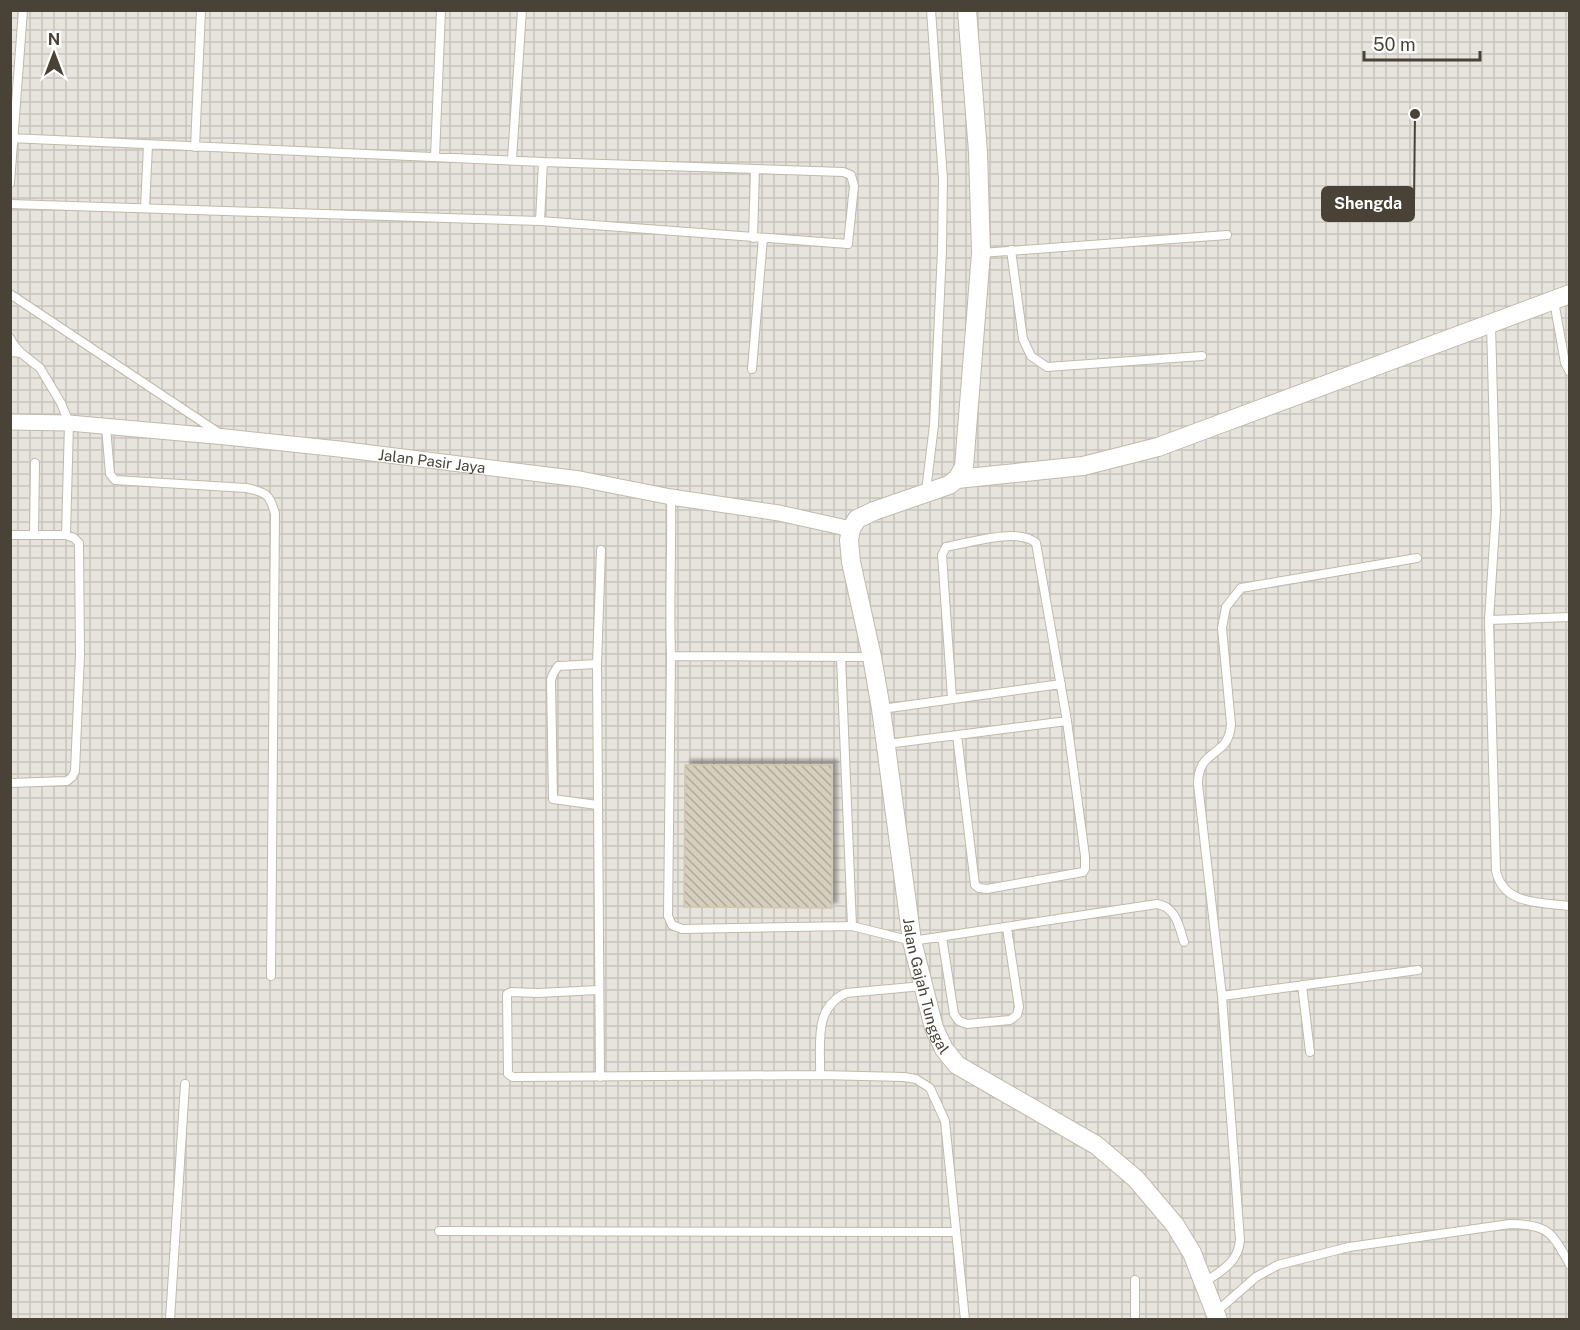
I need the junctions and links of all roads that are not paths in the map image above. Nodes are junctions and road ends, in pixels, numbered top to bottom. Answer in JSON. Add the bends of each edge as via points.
{"nodes":[{"id":1,"x":23,"y":10,"type":"edge"},
{"id":2,"x":201,"y":10,"type":"edge"},
{"id":3,"x":441,"y":10,"type":"edge"},
{"id":4,"x":522,"y":10,"type":"edge"},
{"id":5,"x":931,"y":10,"type":"edge"},
{"id":6,"x":967,"y":10,"type":"edge"},
{"id":7,"x":12,"y":138,"type":"edge"},
{"id":8,"x":148,"y":145,"type":"junction"},
{"id":9,"x":195,"y":147,"type":"junction"},
{"id":10,"x":435,"y":157,"type":"junction"},
{"id":11,"x":512,"y":159,"type":"junction"},
{"id":12,"x":543,"y":162,"type":"junction"},
{"id":13,"x":755,"y":169,"type":"junction"},
{"id":14,"x":10,"y":183,"type":"edge"},
{"id":15,"x":10,"y":204,"type":"edge"},
{"id":16,"x":145,"y":208,"type":"junction"},
{"id":17,"x":540,"y":221,"type":"junction"},
{"id":18,"x":1227,"y":235,"type":"dead end"},
{"id":19,"x":753,"y":238,"type":"junction"},
{"id":20,"x":763,"y":238,"type":"junction"},
{"id":21,"x":1011,"y":250,"type":"junction"},
{"id":22,"x":981,"y":253,"type":"junction"},
{"id":23,"x":10,"y":294,"type":"edge"},
{"id":24,"x":1562,"y":297,"type":"edge"},
{"id":25,"x":1491,"y":324,"type":"junction"},
{"id":26,"x":10,"y":338,"type":"edge"},
{"id":27,"x":10,"y":352,"type":"edge"},
{"id":28,"x":21,"y":353,"type":"junction"},
{"id":29,"x":1202,"y":356,"type":"dead end"},
{"id":30,"x":752,"y":369,"type":"dead end"},
{"id":31,"x":1569,"y":372,"type":"edge"},
{"id":32,"x":10,"y":422,"type":"edge"},
{"id":33,"x":69,"y":423,"type":"junction"},
{"id":34,"x":106,"y":427,"type":"junction"},
{"id":35,"x":226,"y":437,"type":"junction"},
{"id":36,"x":35,"y":463,"type":"dead end"},
{"id":37,"x":957,"y":479,"type":"junction"},
{"id":38,"x":926,"y":492,"type":"junction"},
{"id":39,"x":671,"y":497,"type":"junction"},
{"id":40,"x":851,"y":529,"type":"junction"},
{"id":41,"x":10,"y":535,"type":"edge"},
{"id":42,"x":34,"y":536,"type":"junction"},
{"id":43,"x":66,"y":536,"type":"junction"},
{"id":44,"x":601,"y":549,"type":"dead end"},
{"id":45,"x":1417,"y":558,"type":"dead end"},
{"id":46,"x":1569,"y":617,"type":"edge"},
{"id":47,"x":1489,"y":621,"type":"junction"},
{"id":48,"x":671,"y":656,"type":"junction"},
{"id":49,"x":873,"y":657,"type":"junction"},
{"id":50,"x":841,"y":658,"type":"junction"},
{"id":51,"x":597,"y":664,"type":"junction"},
{"id":52,"x":1061,"y":684,"type":"junction"},
{"id":53,"x":952,"y":698,"type":"junction"},
{"id":54,"x":881,"y":709,"type":"junction"},
{"id":55,"x":1067,"y":721,"type":"junction"},
{"id":56,"x":957,"y":735,"type":"junction"},
{"id":57,"x":886,"y":744,"type":"junction"},
{"id":58,"x":10,"y":783,"type":"edge"},
{"id":59,"x":597,"y":805,"type":"junction"},
{"id":60,"x":1569,"y":906,"type":"edge"},
{"id":61,"x":852,"y":926,"type":"junction"},
{"id":62,"x":1007,"y":928,"type":"junction"},
{"id":63,"x":942,"y":937,"type":"junction"},
{"id":64,"x":912,"y":941,"type":"junction"},
{"id":65,"x":1184,"y":942,"type":"dead end"},
{"id":66,"x":1418,"y":970,"type":"dead end"},
{"id":67,"x":271,"y":976,"type":"dead end"},
{"id":68,"x":1302,"y":985,"type":"junction"},
{"id":69,"x":925,"y":986,"type":"junction"},
{"id":70,"x":598,"y":990,"type":"junction"},
{"id":71,"x":1222,"y":996,"type":"junction"},
{"id":72,"x":1310,"y":1052,"type":"dead end"},
{"id":73,"x":820,"y":1075,"type":"junction"},
{"id":74,"x":600,"y":1077,"type":"junction"},
{"id":75,"x":185,"y":1084,"type":"dead end"},
{"id":76,"x":439,"y":1231,"type":"dead end"},
{"id":77,"x":955,"y":1233,"type":"junction"},
{"id":78,"x":1569,"y":1265,"type":"edge"},
{"id":79,"x":1135,"y":1280,"type":"dead end"},
{"id":80,"x":1204,"y":1282,"type":"junction"},
{"id":81,"x":1217,"y":1316,"type":"edge"},
{"id":82,"x":170,"y":1320,"type":"edge"},
{"id":83,"x":965,"y":1320,"type":"edge"},
{"id":84,"x":1135,"y":1320,"type":"edge"}],
"edges":[{"from":1,"to":7,"type":"lane"},
{"from":2,"to":9,"type":"lane"},
{"from":3,"to":10,"type":"lane"},
{"from":4,"to":11,"type":"lane"},
{"from":5,"to":38,"type":"lane","via":[[943,179],[934,425]]},
{"from":6,"to":22,"type":"street"},
{"from":7,"to":8,"type":"lane"},
{"from":7,"to":14,"type":"lane"},
{"from":8,"to":9,"type":"lane"},
{"from":8,"to":16,"type":"lane"},
{"from":9,"to":10,"type":"lane"},
{"from":10,"to":11,"type":"lane"},
{"from":11,"to":12,"type":"lane"},
{"from":12,"to":13,"type":"lane"},
{"from":12,"to":17,"type":"lane"},
{"from":13,"to":19,"type":"lane"},
{"from":13,"to":20,"type":"lane","via":[[843,172],[851,175],[854,186],[848,244]]},
{"from":15,"to":16,"type":"lane"},
{"from":16,"to":17,"type":"lane"},
{"from":17,"to":19,"type":"lane"},
{"from":18,"to":21,"type":"lane"},
{"from":19,"to":20,"type":"lane"},
{"from":20,"to":30,"type":"lane"},
{"from":21,"to":22,"type":"lane"},
{"from":21,"to":29,"type":"lane","via":[[1023,339],[1031,356],[1047,367]]},
{"from":22,"to":37,"type":"street","via":[[965,458]]},
{"from":23,"to":35,"type":"lane"},
{"from":24,"to":25,"type":"street"},
{"from":24,"to":31,"type":"lane","via":[[1565,363]]},
{"from":25,"to":37,"type":"street","via":[[1158,447],[1083,465]]},
{"from":25,"to":47,"type":"lane","via":[[1496,511]]},
{"from":26,"to":28,"type":"lane"},
{"from":27,"to":28,"type":"lane"},
{"from":28,"to":33,"type":"lane","via":[[50,382]]},
{"from":32,"to":33,"type":"street","name":"Jalan Pasir Jaya"},
{"from":33,"to":34,"type":"street","name":"Jalan Pasir Jaya"},
{"from":33,"to":43,"type":"lane"},
{"from":34,"to":35,"type":"street","name":"Jalan Pasir Jaya"},
{"from":34,"to":67,"type":"lane","via":[[110,474],[115,480],[253,489],[267,494],[272,502]]},
{"from":35,"to":39,"type":"street","name":"Jalan Pasir Jaya","via":[[580,479]]},
{"from":36,"to":42,"type":"lane"},
{"from":37,"to":38,"type":"street"},
{"from":38,"to":40,"type":"street","via":[[857,519]]},
{"from":39,"to":40,"type":"street","name":"Jalan Pasir Jaya","via":[[780,513]]},
{"from":39,"to":48,"type":"lane"},
{"from":40,"to":49,"type":"street","name":"Jalan Gajah Tunggal","via":[[850,562]]},
{"from":41,"to":42,"type":"lane"},
{"from":42,"to":43,"type":"lane"},
{"from":43,"to":58,"type":"lane","via":[[79,543],[75,771],[67,781]]},
{"from":44,"to":51,"type":"lane"},
{"from":45,"to":71,"type":"lane","via":[[1241,588],[1226,607],[1222,628],[1230,735],[1228,741],[1201,762],[1197,784]]},
{"from":46,"to":47,"type":"lane"},
{"from":47,"to":60,"type":"lane","via":[[1498,881],[1519,900]]},
{"from":48,"to":50,"type":"lane"},
{"from":48,"to":61,"type":"lane","via":[[668,916],[672,925],[682,929]]},
{"from":49,"to":50,"type":"lane"},
{"from":49,"to":54,"type":"street","name":"Jalan Gajah Tunggal"},
{"from":50,"to":61,"type":"lane"},
{"from":51,"to":59,"type":"lane"},
{"from":51,"to":59,"type":"lane","via":[[558,666],[551,680],[553,799]]},
{"from":52,"to":53,"type":"lane"},
{"from":52,"to":53,"type":"lane","via":[[1036,543],[1016,535],[946,547],[942,555]]},
{"from":52,"to":55,"type":"lane"},
{"from":53,"to":54,"type":"lane"},
{"from":54,"to":57,"type":"street","name":"Jalan Gajah Tunggal"},
{"from":55,"to":56,"type":"lane"},
{"from":55,"to":56,"type":"lane","via":[[1085,869],[987,889],[975,885]]},
{"from":56,"to":57,"type":"lane"},
{"from":57,"to":64,"type":"street","name":"Jalan Gajah Tunggal"},
{"from":59,"to":70,"type":"lane"},
{"from":61,"to":64,"type":"lane"},
{"from":62,"to":63,"type":"lane"},
{"from":62,"to":63,"type":"lane","via":[[1019,1006],[1017,1015],[1010,1020],[967,1024],[959,1021],[954,1014]]},
{"from":62,"to":65,"type":"lane","via":[[1157,904],[1175,914]]},
{"from":63,"to":64,"type":"lane"},
{"from":64,"to":69,"type":"street","name":"Jalan Gajah Tunggal"},
{"from":66,"to":68,"type":"lane"},
{"from":68,"to":71,"type":"lane"},
{"from":68,"to":72,"type":"lane"},
{"from":69,"to":73,"type":"lane","via":[[856,992],[836,998],[821,1020]]},
{"from":69,"to":80,"type":"street","name":"Jalan Gajah Tunggal","via":[[934,1029],[957,1065],[1096,1145],[1136,1179],[1175,1225]]},
{"from":70,"to":74,"type":"lane"},
{"from":70,"to":74,"type":"lane","via":[[507,994],[508,1072],[513,1077]]},
{"from":71,"to":80,"type":"lane","via":[[1239,1250],[1228,1266]]},
{"from":73,"to":74,"type":"lane"},
{"from":73,"to":77,"type":"lane","via":[[908,1077],[930,1088],[945,1121]]},
{"from":75,"to":82,"type":"lane"},
{"from":76,"to":77,"type":"lane"},
{"from":77,"to":83,"type":"lane"},
{"from":78,"to":81,"type":"lane","via":[[1555,1237],[1540,1227],[1498,1225],[1348,1247],[1278,1265],[1256,1277]]},
{"from":79,"to":84,"type":"lane"},
{"from":80,"to":81,"type":"street","name":"Jalan Gajah Tunggal"}]}
